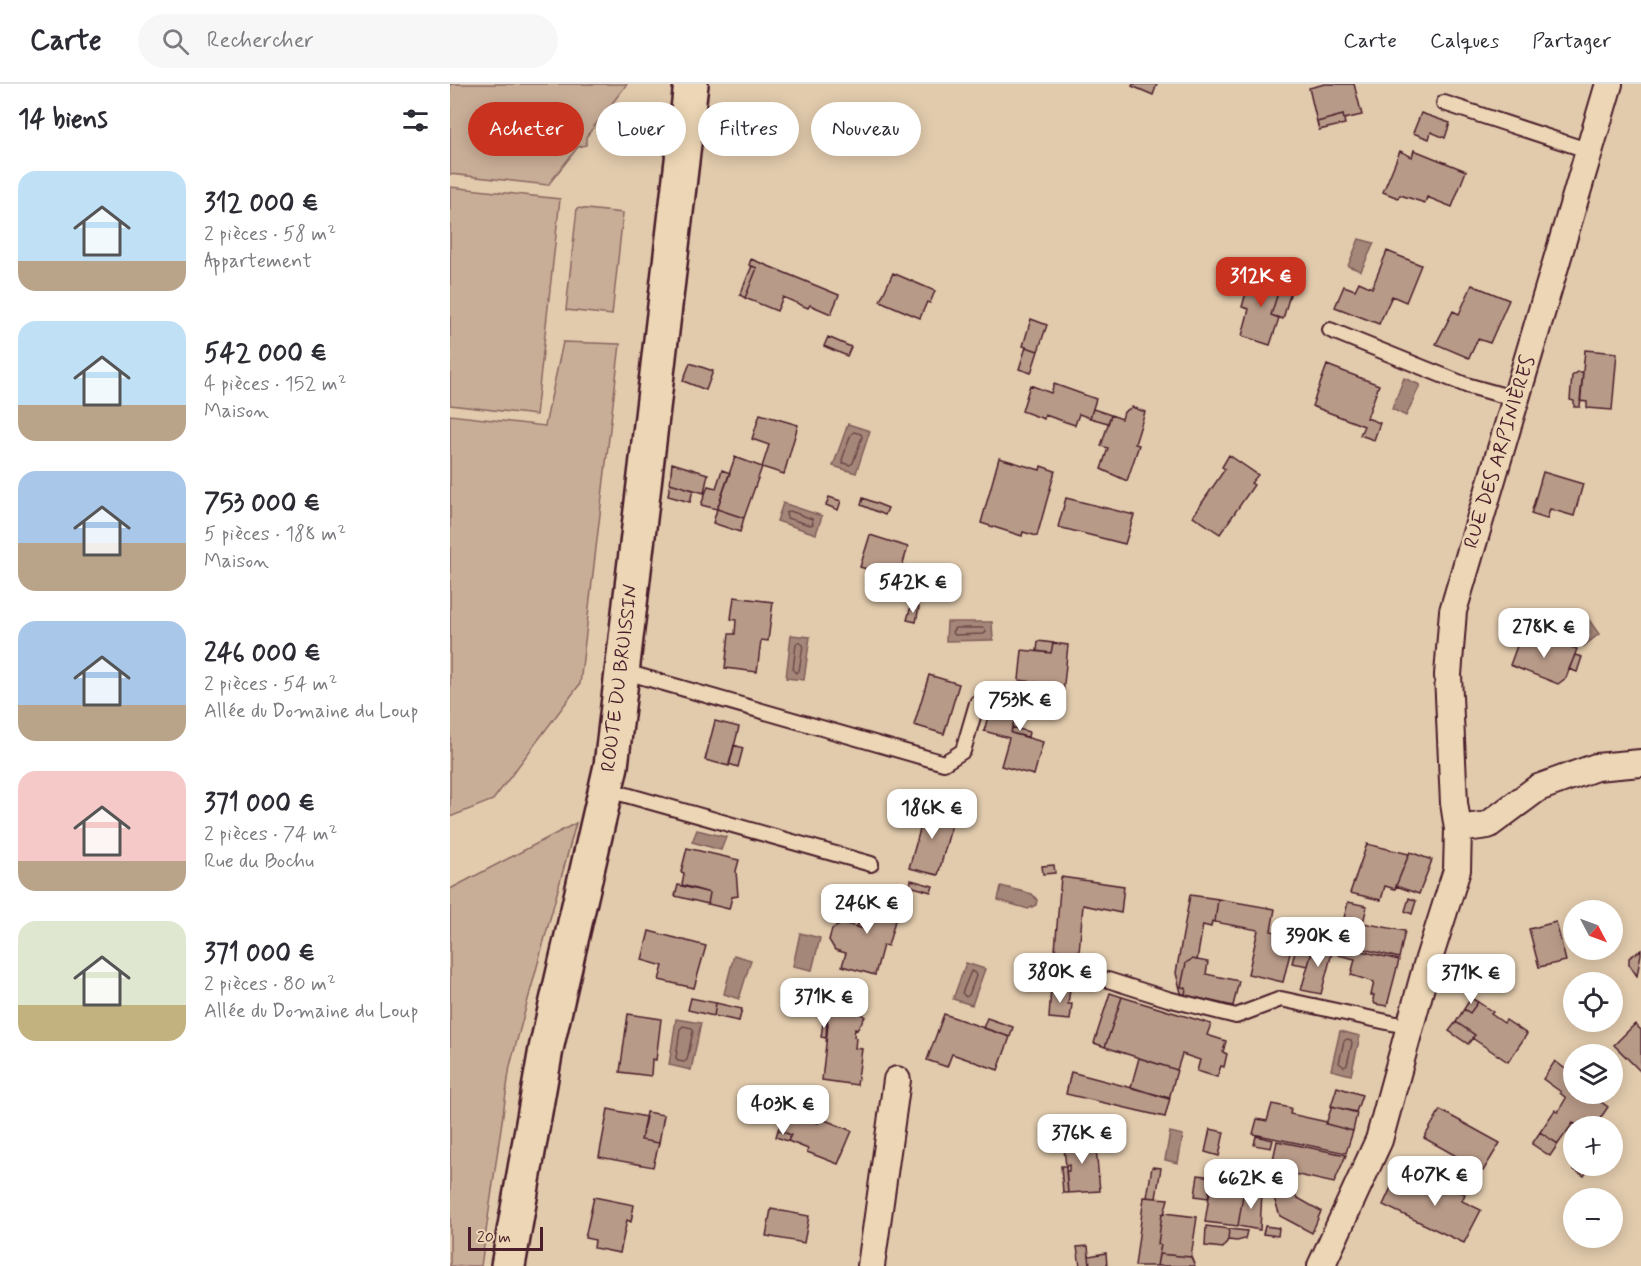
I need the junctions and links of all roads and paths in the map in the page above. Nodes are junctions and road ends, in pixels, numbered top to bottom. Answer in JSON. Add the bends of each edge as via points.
{"nodes":[{"id":1,"x":691,"y":84,"type":"edge"},
{"id":2,"x":1609,"y":84,"type":"edge"},
{"id":3,"x":1444,"y":103,"type":"dead end"},
{"id":4,"x":1590,"y":152,"type":"junction"},
{"id":5,"x":1330,"y":330,"type":"dead end"},
{"id":6,"x":1516,"y":399,"type":"junction"},
{"id":7,"x":622,"y":671,"type":"junction"},
{"id":8,"x":977,"y":703,"type":"dead end"},
{"id":9,"x":1641,"y":763,"type":"edge"},
{"id":10,"x":605,"y":789,"type":"junction"},
{"id":11,"x":1458,"y":828,"type":"junction"},
{"id":12,"x":871,"y":864,"type":"dead end"},
{"id":13,"x":1108,"y":980,"type":"dead end"},
{"id":14,"x":1410,"y":1027,"type":"junction"},
{"id":15,"x":897,"y":1080,"type":"dead end"},
{"id":16,"x":508,"y":1266,"type":"edge"},
{"id":17,"x":871,"y":1266,"type":"edge"},
{"id":18,"x":1321,"y":1266,"type":"edge"}],
"edges":[{"from":1,"to":7,"type":"street","name":"ROUTE DU BRUISSIN"},
{"from":2,"to":4,"type":"street","name":"RUE DES ARPINIÈRES"},
{"from":3,"to":4,"type":"lane"},
{"from":4,"to":6,"type":"street","name":"RUE DES ARPINIÈRES"},
{"from":5,"to":6,"type":"lane","via":[[1466,385]]},
{"from":6,"to":11,"type":"street","name":"RUE DES ARPINIÈRES","via":[[1453,611],[1448,675]]},
{"from":7,"to":8,"type":"lane","via":[[944,763],[963,751]]},
{"from":7,"to":10,"type":"street","name":"ROUTE DU BRUISSIN"},
{"from":9,"to":11,"type":"street","via":[[1596,767],[1538,788],[1488,825]]},
{"from":10,"to":12,"type":"lane"},
{"from":10,"to":16,"type":"street","name":"ROUTE DU BRUISSIN","via":[[546,1048]]},
{"from":11,"to":14,"type":"street","name":"RUE DES ARPINIÈRES","via":[[1457,870]]},
{"from":13,"to":14,"type":"lane","via":[[1236,1016],[1281,999]]},
{"from":14,"to":18,"type":"street","name":"RUE DES ARPINIÈRES","via":[[1379,1140]]},
{"from":15,"to":17,"type":"street"}]}
